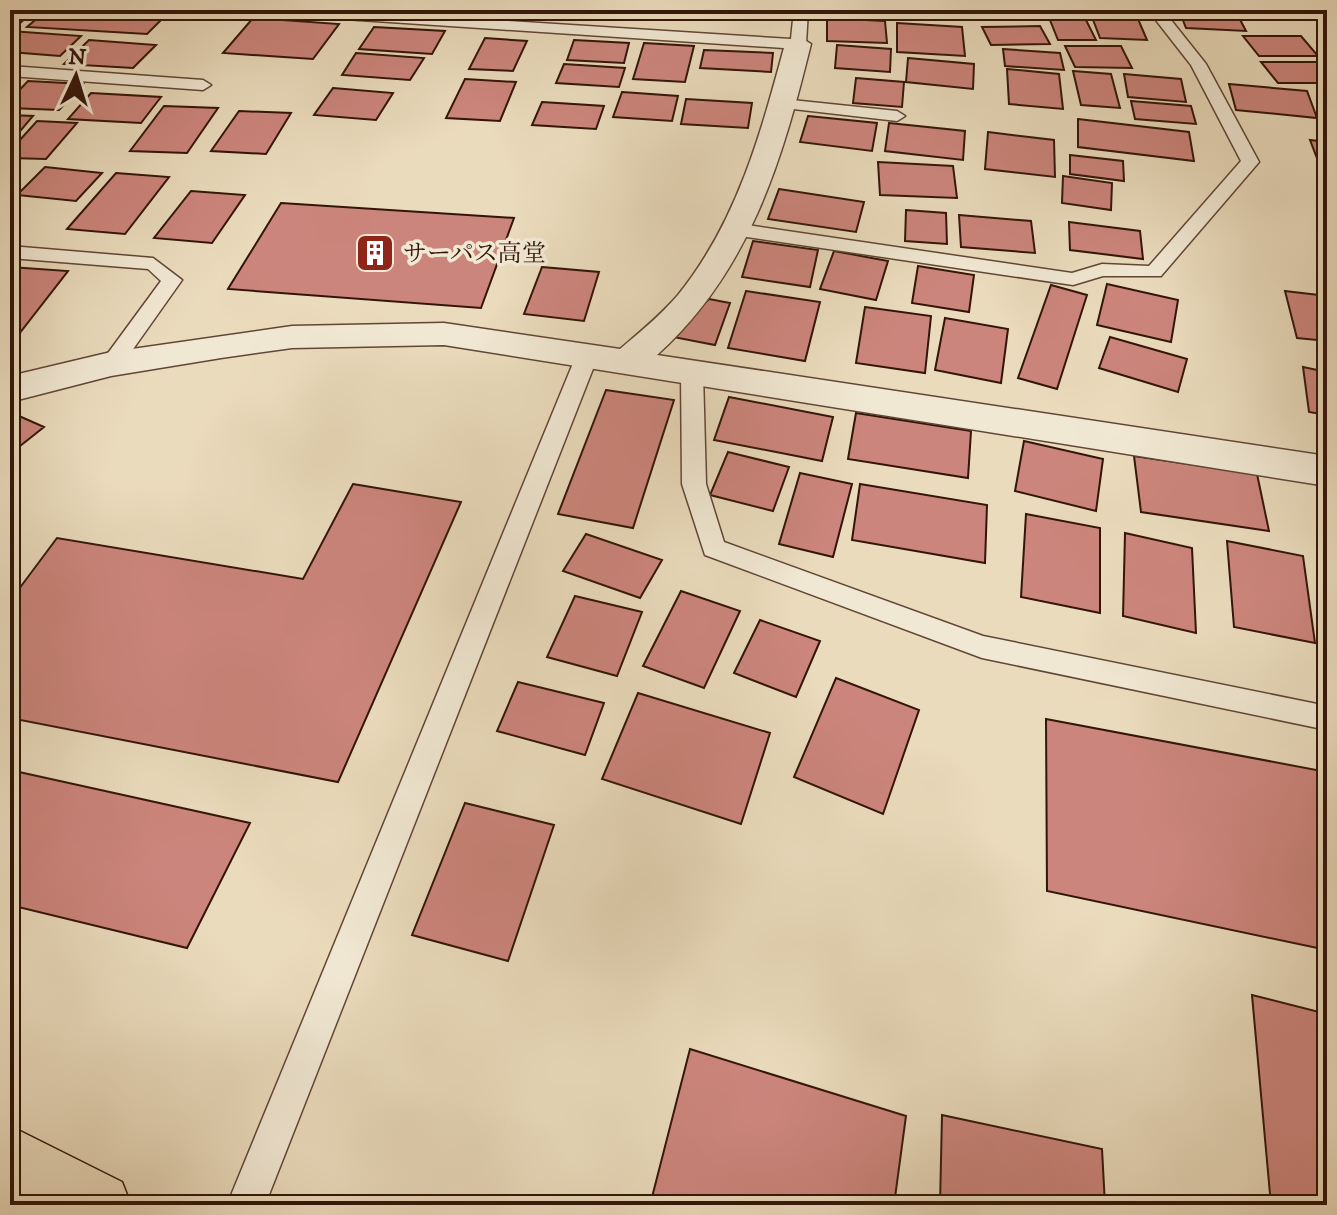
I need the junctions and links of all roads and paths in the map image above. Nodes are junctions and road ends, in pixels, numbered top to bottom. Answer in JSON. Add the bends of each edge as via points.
{"nodes":[{"id":1,"x":269,"y":10,"type":"edge"},
{"id":2,"x":801,"y":10,"type":"edge"},
{"id":3,"x":1155,"y":10,"type":"edge"},
{"id":4,"x":288,"y":11,"type":"edge"},
{"id":5,"x":798,"y":44,"type":"junction"},
{"id":6,"x":10,"y":71,"type":"edge"},
{"id":7,"x":203,"y":85,"type":"dead end"},
{"id":8,"x":782,"y":104,"type":"junction"},
{"id":9,"x":897,"y":116,"type":"dead end"},
{"id":10,"x":740,"y":230,"type":"junction"},
{"id":11,"x":10,"y":252,"type":"edge"},
{"id":12,"x":587,"y":356,"type":"junction"},
{"id":13,"x":628,"y":362,"type":"junction"},
{"id":14,"x":111,"y":364,"type":"junction"},
{"id":15,"x":692,"y":373,"type":"junction"},
{"id":16,"x":10,"y":389,"type":"edge"},
{"id":17,"x":1327,"y":471,"type":"edge"},
{"id":18,"x":1327,"y":718,"type":"edge"},
{"id":19,"x":10,"y":1157,"type":"edge"},
{"id":20,"x":99,"y":1205,"type":"edge"},
{"id":21,"x":246,"y":1205,"type":"edge"}],
"edges":[{"from":1,"to":4,"type":"lane"},
{"from":2,"to":5,"type":"lane"},
{"from":3,"to":10,"type":"lane","via":[[1198,64],[1250,162],[1154,272],[1102,270],[1073,279]]},
{"from":4,"to":5,"type":"lane"},
{"from":5,"to":8,"type":"street"},
{"from":6,"to":7,"type":"lane"},
{"from":8,"to":9,"type":"lane"},
{"from":8,"to":10,"type":"street","via":[[766,167]]},
{"from":10,"to":13,"type":"street","via":[[689,304]]},
{"from":11,"to":14,"type":"lane","via":[[153,264],[172,280]]},
{"from":12,"to":13,"type":"street"},
{"from":12,"to":14,"type":"street","via":[[444,334],[379,334],[292,337]]},
{"from":12,"to":21,"type":"lane"},
{"from":13,"to":15,"type":"street"},
{"from":14,"to":16,"type":"street"},
{"from":15,"to":17,"type":"street"},
{"from":15,"to":18,"type":"lane","via":[[694,484],[714,548],[982,647]]},
{"from":19,"to":20,"type":"highway"}]}
